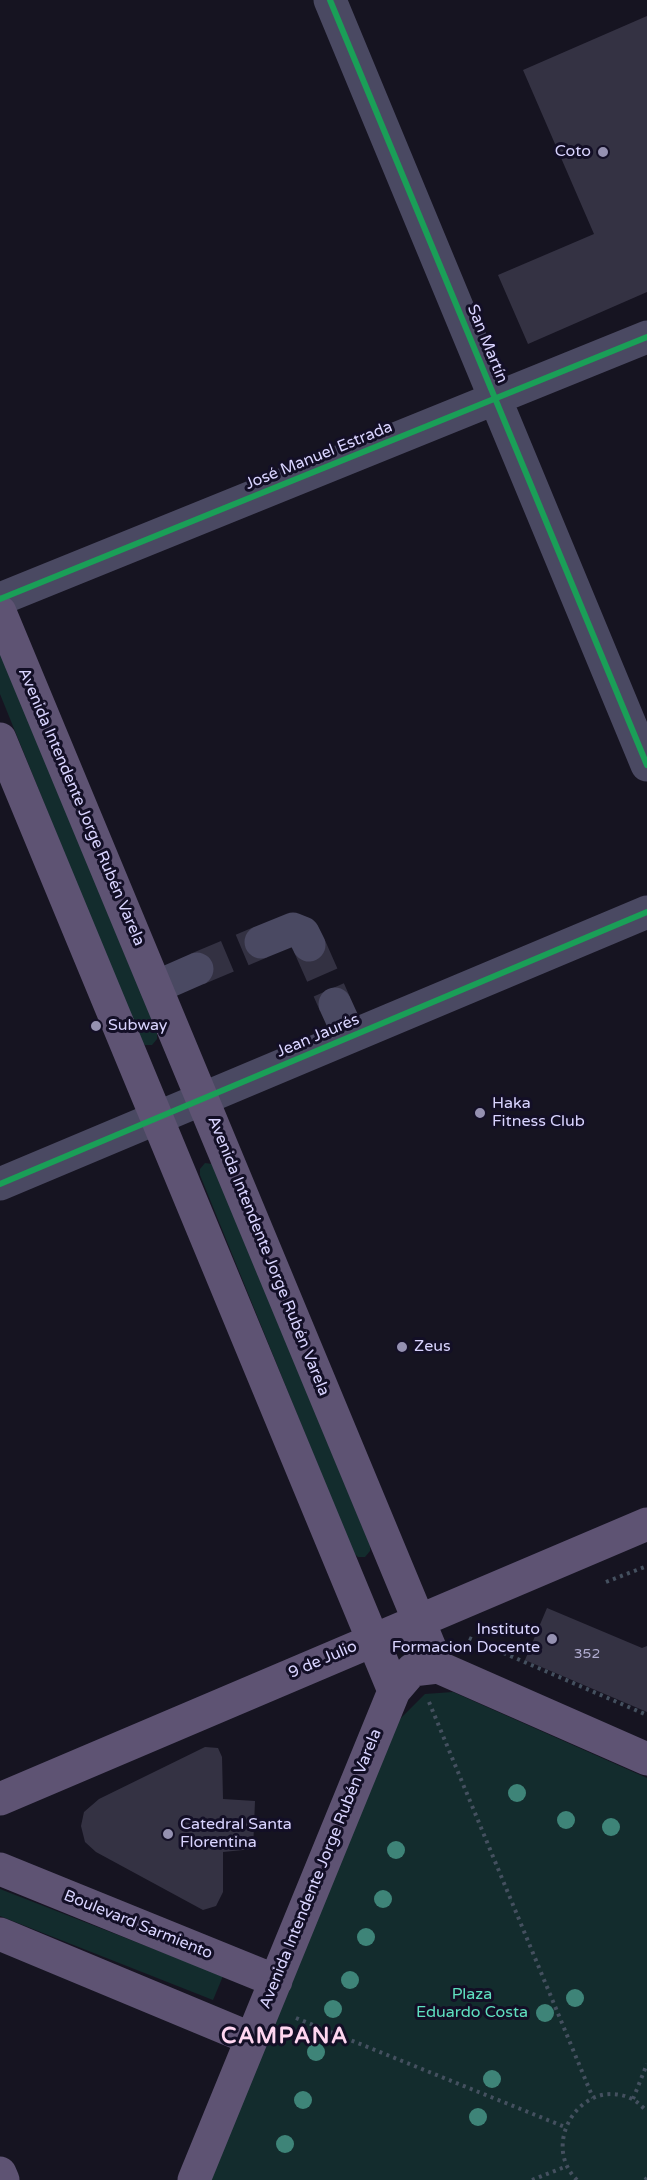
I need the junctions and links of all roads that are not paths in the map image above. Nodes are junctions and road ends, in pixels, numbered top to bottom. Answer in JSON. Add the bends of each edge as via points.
{"nodes":[{"id":1,"x":330,"y":0,"type":"edge"},
{"id":2,"x":647,"y":337,"type":"edge"},
{"id":3,"x":496,"y":399,"type":"junction"},
{"id":4,"x":0,"y":598,"type":"edge"},
{"id":5,"x":0,"y":612,"type":"edge"},
{"id":6,"x":0,"y":739,"type":"edge"},
{"id":7,"x":647,"y":765,"type":"edge"},
{"id":8,"x":647,"y":912,"type":"edge"},
{"id":9,"x":261,"y":942,"type":"tunnel mouth"},
{"id":10,"x":309,"y":945,"type":"tunnel mouth"},
{"id":11,"x":197,"y":969,"type":"tunnel mouth"},
{"id":12,"x":156,"y":987,"type":"junction"},
{"id":13,"x":335,"y":1004,"type":"tunnel mouth"},
{"id":14,"x":350,"y":1037,"type":"junction"},
{"id":15,"x":203,"y":1099,"type":"junction"},
{"id":16,"x":158,"y":1118,"type":"junction"},
{"id":17,"x":0,"y":1184,"type":"edge"},
{"id":18,"x":647,"y":1524,"type":"edge"},
{"id":19,"x":418,"y":1620,"type":"junction"},
{"id":20,"x":372,"y":1639,"type":"junction"},
{"id":21,"x":419,"y":1684,"type":"junction"},
{"id":22,"x":647,"y":1759,"type":"edge"},
{"id":23,"x":0,"y":1799,"type":"edge"},
{"id":24,"x":0,"y":1869,"type":"edge"},
{"id":25,"x":0,"y":1934,"type":"edge"},
{"id":26,"x":276,"y":1981,"type":"junction"},
{"id":27,"x":252,"y":2039,"type":"junction"},
{"id":28,"x":0,"y":2173,"type":"edge"},
{"id":29,"x":3,"y":2180,"type":"edge"},
{"id":30,"x":194,"y":2180,"type":"edge"}],
"edges":[{"from":1,"to":3,"type":"street","name":"San Martín"},
{"from":2,"to":3,"type":"street","name":"José Manuel Estrada"},
{"from":3,"to":4,"type":"street","name":"José Manuel Estrada"},
{"from":3,"to":7,"type":"street","name":"San Martín"},
{"from":5,"to":12,"type":"main road","name":"Avenida Intendente Jorge Rubén Varela"},
{"from":6,"to":16,"type":"main road"},
{"from":8,"to":14,"type":"street","name":"Jean Jaurés"},
{"from":9,"to":10,"type":"street","via":[[293,929],[303,933]]},
{"from":11,"to":12,"type":"street"},
{"from":12,"to":15,"type":"main road","name":"Avenida Intendente Jorge Rubén Varela"},
{"from":13,"to":14,"type":"street"},
{"from":14,"to":15,"type":"street","name":"Jean Jaurés"},
{"from":15,"to":16,"type":"street","name":"Jean Jaurés"},
{"from":15,"to":19,"type":"main road","name":"Avenida Intendente Jorge Rubén Varela"},
{"from":16,"to":17,"type":"street","name":"Jean Jaurés"},
{"from":16,"to":20,"type":"main road"},
{"from":18,"to":19,"type":"main road","name":"9 de Julio"},
{"from":19,"to":20,"type":"main road","name":"9 de Julio"},
{"from":19,"to":21,"type":"main road","name":"Avenida Intendente Jorge Rubén Varela"},
{"from":20,"to":21,"type":"main road"},
{"from":20,"to":23,"type":"main road","name":"9 de Julio"},
{"from":21,"to":22,"type":"main road"},
{"from":21,"to":26,"type":"main road","name":"Avenida Intendente Jorge Rubén Varela"},
{"from":24,"to":26,"type":"main road","name":"Boulevard Sarmiento"},
{"from":25,"to":27,"type":"main road"},
{"from":26,"to":27,"type":"main road","name":"Avenida Intendente Jorge Rubén Varela"},
{"from":27,"to":30,"type":"main road","name":"Avenida Intendente Jorge Rubén Varela"},
{"from":28,"to":29,"type":"main road"}]}
